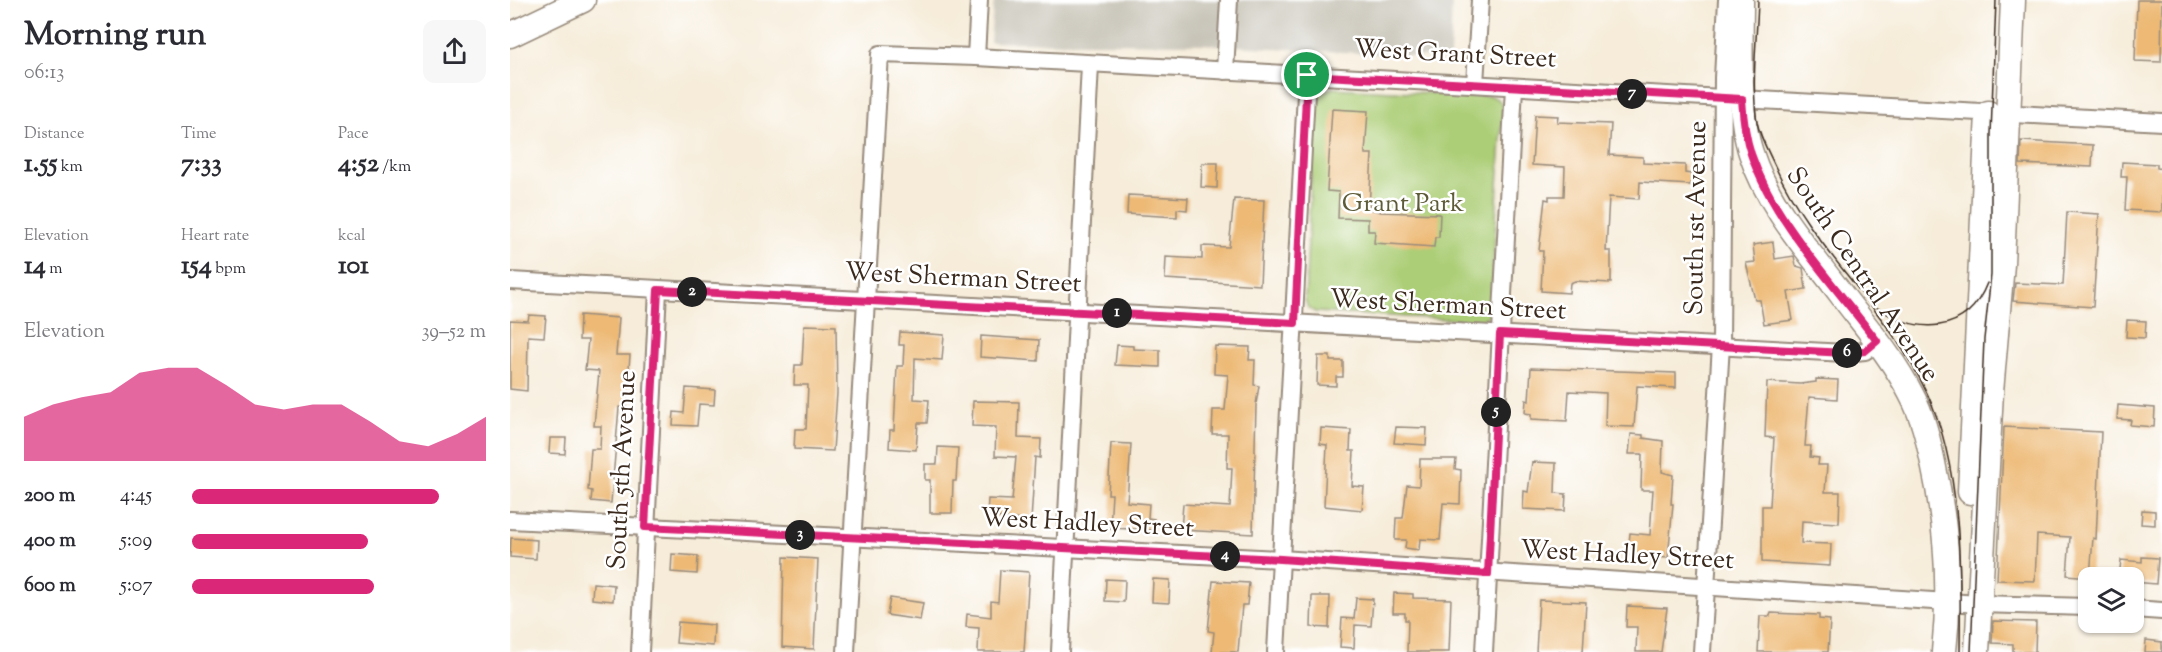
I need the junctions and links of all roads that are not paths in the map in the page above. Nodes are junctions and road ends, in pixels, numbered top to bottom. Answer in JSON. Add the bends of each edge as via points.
{"nodes":[{"id":1,"x":979,"y":0,"type":"edge"},
{"id":2,"x":1229,"y":0,"type":"edge"},
{"id":3,"x":1480,"y":0,"type":"edge"},
{"id":4,"x":1727,"y":0,"type":"edge"},
{"id":5,"x":1741,"y":0,"type":"edge"},
{"id":6,"x":2013,"y":0,"type":"edge"},
{"id":7,"x":579,"y":3,"type":"edge"},
{"id":8,"x":510,"y":35,"type":"edge"},
{"id":9,"x":976,"y":57,"type":"junction"},
{"id":10,"x":1090,"y":65,"type":"junction"},
{"id":11,"x":1226,"y":71,"type":"junction"},
{"id":12,"x":1307,"y":75,"type":"junction"},
{"id":13,"x":1475,"y":84,"type":"junction"},
{"id":14,"x":1514,"y":87,"type":"junction"},
{"id":15,"x":1733,"y":99,"type":"junction"},
{"id":16,"x":1996,"y":113,"type":"junction"},
{"id":17,"x":2162,"y":122,"type":"edge"},
{"id":18,"x":510,"y":281,"type":"edge"},
{"id":19,"x":658,"y":290,"type":"junction"},
{"id":20,"x":866,"y":299,"type":"junction"},
{"id":21,"x":1078,"y":311,"type":"junction"},
{"id":22,"x":1295,"y":323,"type":"junction"},
{"id":23,"x":1500,"y":334,"type":"junction"},
{"id":24,"x":1877,"y":341,"type":"junction"},
{"id":25,"x":1721,"y":345,"type":"junction"},
{"id":26,"x":510,"y":520,"type":"edge"},
{"id":27,"x":645,"y":527,"type":"junction"},
{"id":28,"x":851,"y":537,"type":"junction"},
{"id":29,"x":1065,"y":548,"type":"junction"},
{"id":30,"x":1281,"y":559,"type":"junction"},
{"id":31,"x":1488,"y":574,"type":"junction"},
{"id":32,"x":1705,"y":586,"type":"junction"},
{"id":33,"x":1949,"y":602,"type":"junction"},
{"id":34,"x":1979,"y":604,"type":"junction"},
{"id":35,"x":2078,"y":607,"type":"edge"},
{"id":36,"x":2144,"y":610,"type":"edge"},
{"id":37,"x":2162,"y":611,"type":"edge"},
{"id":38,"x":640,"y":652,"type":"edge"},
{"id":39,"x":846,"y":652,"type":"edge"},
{"id":40,"x":1060,"y":652,"type":"edge"},
{"id":41,"x":1276,"y":652,"type":"edge"},
{"id":42,"x":1484,"y":652,"type":"edge"},
{"id":43,"x":1702,"y":652,"type":"edge"},
{"id":44,"x":1944,"y":652,"type":"edge"},
{"id":45,"x":1977,"y":652,"type":"edge"}],
"edges":[{"from":1,"to":9,"type":"street"},
{"from":2,"to":11,"type":"street"},
{"from":3,"to":13,"type":"street"},
{"from":4,"to":15,"type":"street","name":"South 1st Avenue"},
{"from":5,"to":15,"type":"main road","name":"South Central Avenue"},
{"from":6,"to":16,"type":"main road"},
{"from":7,"to":8,"type":"main road"},
{"from":9,"to":10,"type":"street","name":"West Grant Street"},
{"from":9,"to":20,"type":"street","name":"West Grant Street","via":[[880,54]]},
{"from":10,"to":11,"type":"street","name":"West Grant Street"},
{"from":10,"to":21,"type":"street"},
{"from":11,"to":12,"type":"street","name":"West Grant Street"},
{"from":12,"to":13,"type":"street","name":"West Grant Street"},
{"from":12,"to":22,"type":"street"},
{"from":13,"to":14,"type":"street","name":"West Grant Street"},
{"from":14,"to":15,"type":"street","name":"West Grant Street"},
{"from":14,"to":23,"type":"street"},
{"from":15,"to":16,"type":"street","name":"West Grant Street"},
{"from":15,"to":24,"type":"main road","name":"South Central Avenue","via":[[1768,194]]},
{"from":15,"to":25,"type":"street","name":"South 1st Avenue"},
{"from":16,"to":17,"type":"street","name":"West Grant Street"},
{"from":16,"to":34,"type":"main road","via":[[2002,264]]},
{"from":18,"to":19,"type":"street","name":"West Sherman Street"},
{"from":19,"to":20,"type":"street","name":"West Sherman Street"},
{"from":19,"to":27,"type":"street","name":"South 5th Avenue"},
{"from":20,"to":21,"type":"street","name":"West Sherman Street"},
{"from":20,"to":28,"type":"street"},
{"from":21,"to":22,"type":"street","name":"West Sherman Street"},
{"from":21,"to":29,"type":"street"},
{"from":22,"to":23,"type":"street","name":"West Sherman Street"},
{"from":22,"to":30,"type":"street"},
{"from":23,"to":25,"type":"street","name":"West Sherman Street"},
{"from":23,"to":31,"type":"street"},
{"from":24,"to":25,"type":"street","name":"West Sherman Street","via":[[1865,351],[1845,353]]},
{"from":24,"to":33,"type":"main road","name":"South Central Avenue","via":[[1911,393],[1924,425],[1945,525]]},
{"from":25,"to":32,"type":"street","name":"South 1st Avenue"},
{"from":26,"to":27,"type":"street","name":"West Hadley Street"},
{"from":27,"to":28,"type":"street","name":"West Hadley Street"},
{"from":27,"to":38,"type":"street","name":"South 5th Avenue"},
{"from":28,"to":29,"type":"street","name":"West Hadley Street"},
{"from":28,"to":39,"type":"street"},
{"from":29,"to":30,"type":"street","name":"West Hadley Street"},
{"from":29,"to":40,"type":"street"},
{"from":30,"to":31,"type":"street","name":"West Hadley Street"},
{"from":30,"to":41,"type":"street"},
{"from":31,"to":32,"type":"street","name":"West Hadley Street"},
{"from":31,"to":42,"type":"street"},
{"from":32,"to":33,"type":"street","name":"West Hadley Street"},
{"from":32,"to":43,"type":"street","name":"South 1st Avenue"},
{"from":33,"to":34,"type":"street","name":"West Hadley Street"},
{"from":33,"to":44,"type":"main road","name":"South Central Avenue"},
{"from":34,"to":35,"type":"street","name":"West Hadley Street"},
{"from":34,"to":45,"type":"main road"},
{"from":36,"to":37,"type":"street"}]}
